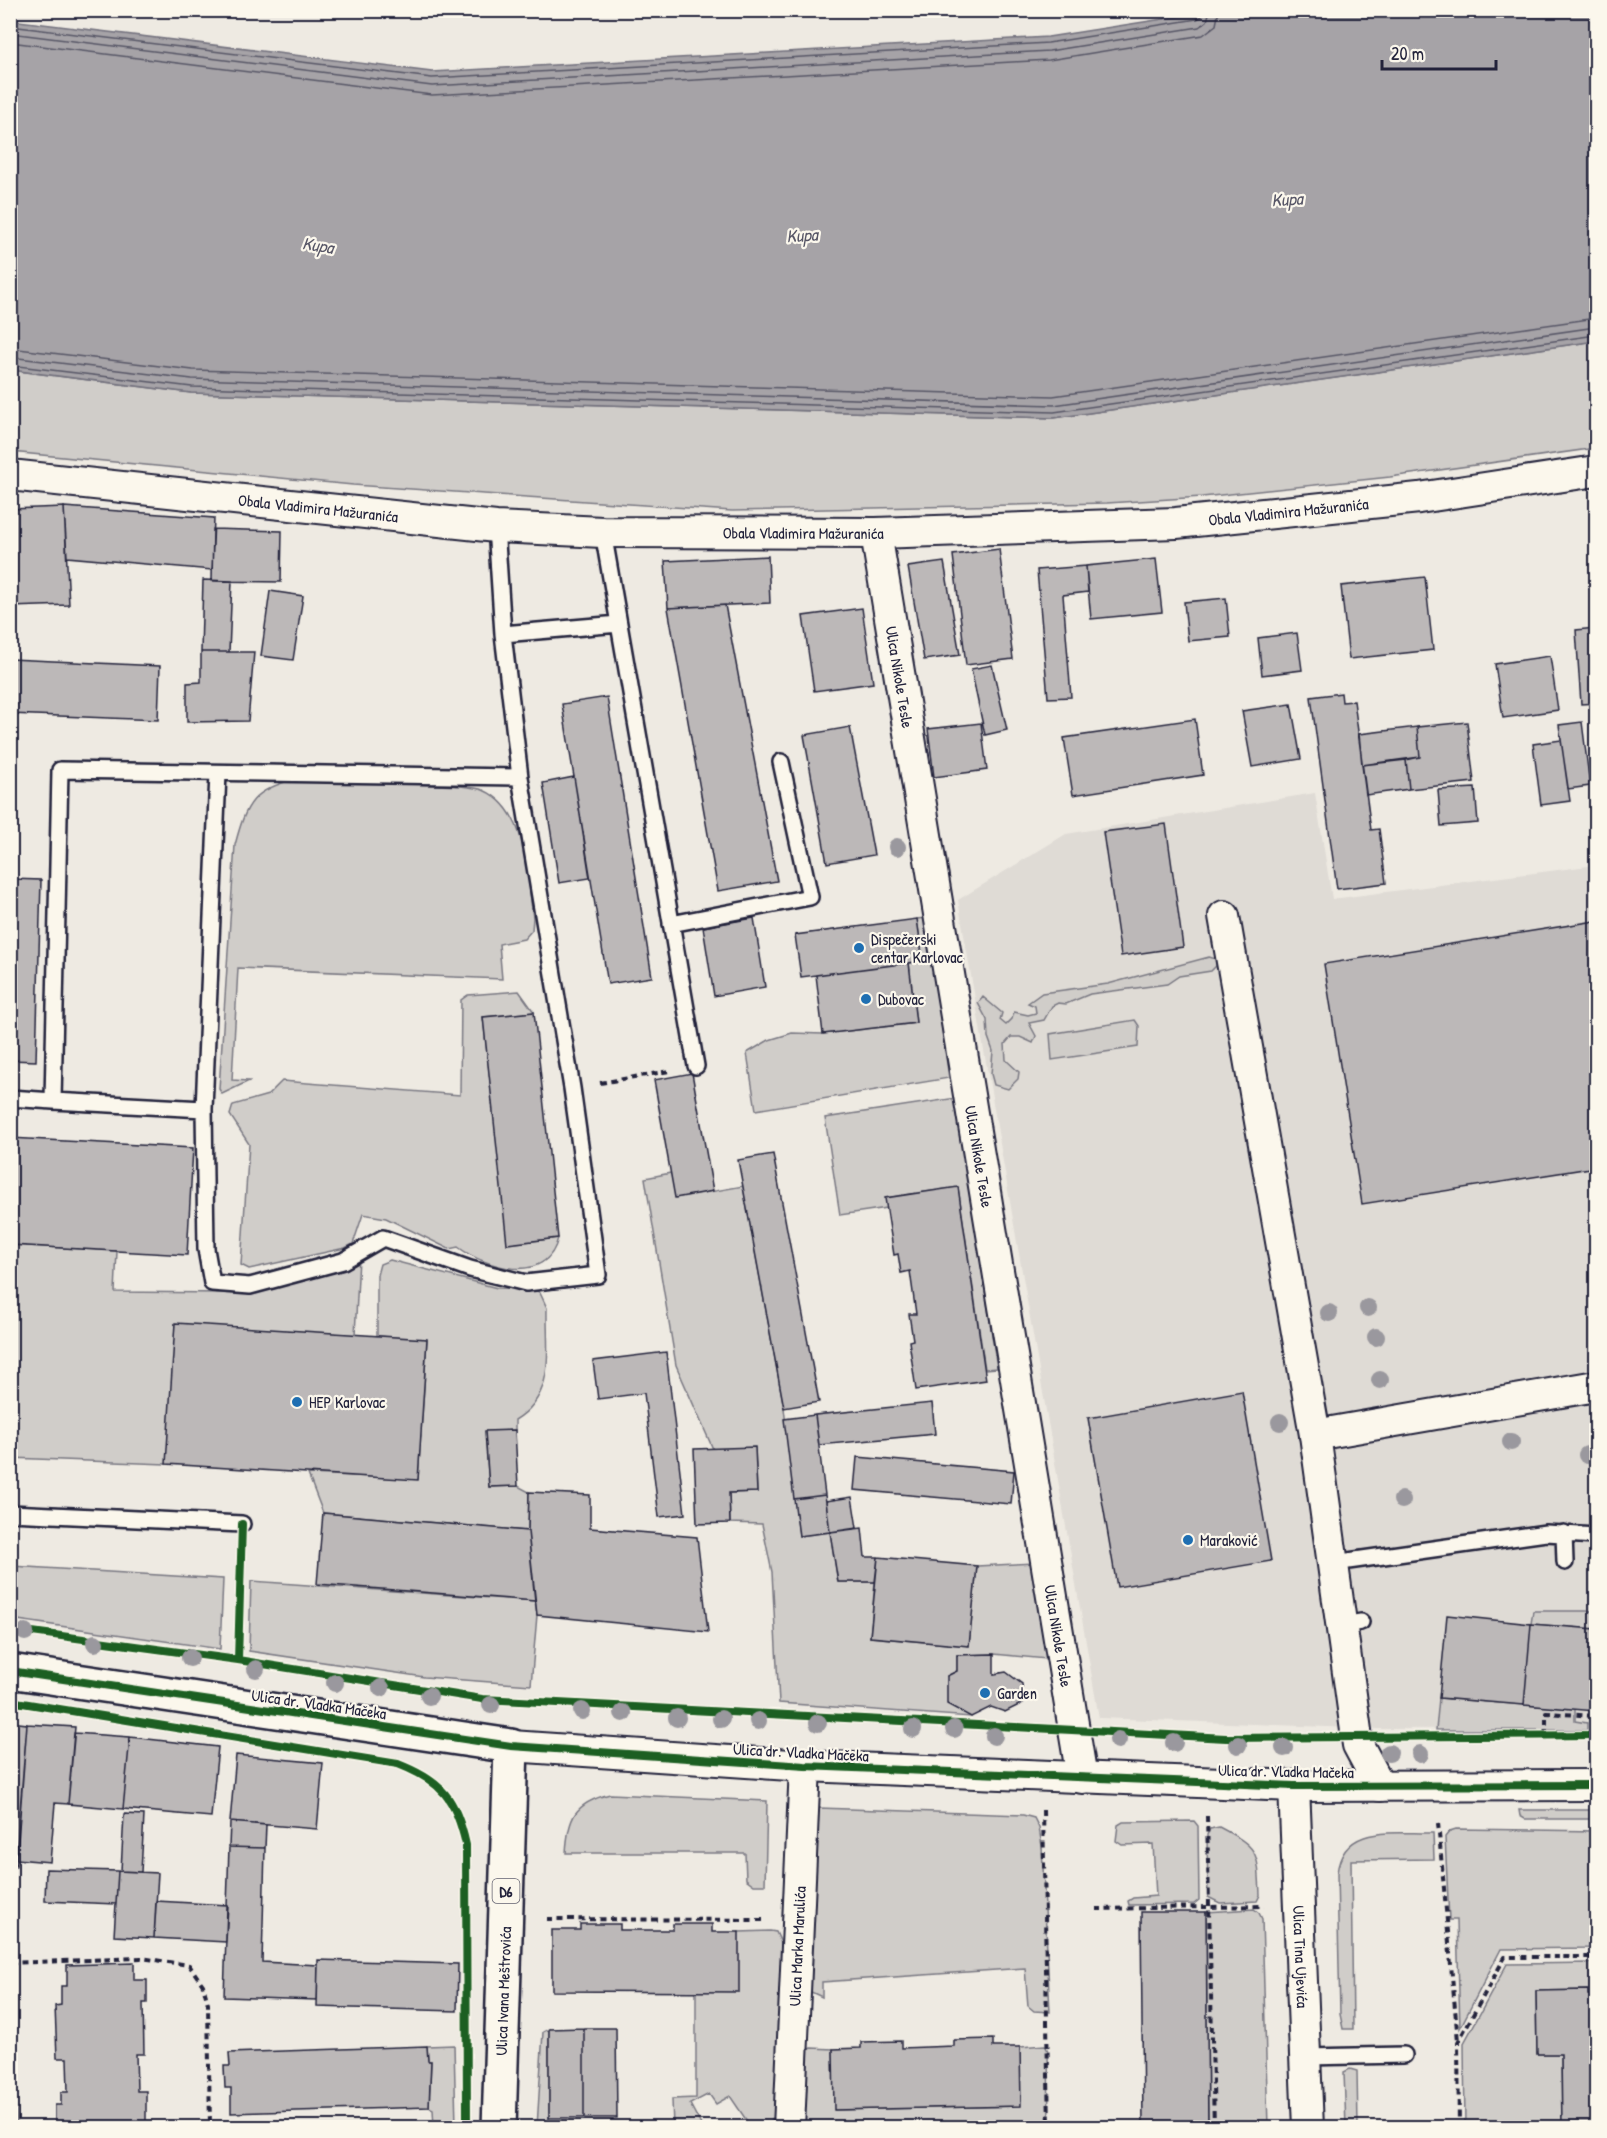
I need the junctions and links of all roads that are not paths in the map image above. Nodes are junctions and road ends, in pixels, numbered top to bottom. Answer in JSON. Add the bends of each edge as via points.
{"nodes":[{"id":1,"x":1596,"y":471,"type":"edge"},
{"id":2,"x":10,"y":475,"type":"edge"},
{"id":3,"x":496,"y":527,"type":"junction"},
{"id":4,"x":603,"y":532,"type":"junction"},
{"id":5,"x":876,"y":533,"type":"junction"},
{"id":6,"x":619,"y":624,"type":"junction"},
{"id":7,"x":503,"y":634,"type":"junction"},
{"id":8,"x":781,"y":762,"type":"dead end"},
{"id":9,"x":218,"y":773,"type":"junction"},
{"id":10,"x":520,"y":777,"type":"junction"},
{"id":11,"x":1224,"y":916,"type":"dead end"},
{"id":12,"x":672,"y":924,"type":"junction"},
{"id":13,"x":696,"y":1066,"type":"road end"},
{"id":14,"x":10,"y":1098,"type":"edge"},
{"id":15,"x":53,"y":1101,"type":"junction"},
{"id":16,"x":204,"y":1109,"type":"junction"},
{"id":17,"x":1596,"y":1386,"type":"edge"},
{"id":18,"x":1315,"y":1435,"type":"junction"},
{"id":19,"x":10,"y":1513,"type":"edge"},
{"id":20,"x":242,"y":1524,"type":"dead end"},
{"id":21,"x":1564,"y":1533,"type":"junction"},
{"id":22,"x":1596,"y":1536,"type":"edge"},
{"id":23,"x":1565,"y":1562,"type":"dead end"},
{"id":24,"x":1334,"y":1563,"type":"junction"},
{"id":25,"x":10,"y":1671,"type":"edge"},
{"id":26,"x":511,"y":1746,"type":"junction"},
{"id":27,"x":805,"y":1766,"type":"junction"},
{"id":28,"x":1082,"y":1778,"type":"junction"},
{"id":29,"x":1596,"y":1785,"type":"edge"},
{"id":30,"x":1294,"y":1786,"type":"junction"},
{"id":31,"x":1380,"y":1786,"type":"junction"},
{"id":32,"x":1404,"y":2055,"type":"dead end"},
{"id":33,"x":1306,"y":2057,"type":"junction"},
{"id":34,"x":499,"y":2127,"type":"edge"},
{"id":35,"x":789,"y":2127,"type":"edge"},
{"id":36,"x":1308,"y":2127,"type":"edge"}],
"edges":[{"from":1,"to":5,"type":"street","name":"Obala Vladimira Mažuranića","via":[[1419,498],[1176,523]]},
{"from":2,"to":3,"type":"street","name":"Obala Vladimira Mažuranića"},
{"from":3,"to":4,"type":"street","name":"Obala Vladimira Mažuranića"},
{"from":3,"to":7,"type":"lane"},
{"from":4,"to":5,"type":"street","name":"Obala Vladimira Mažuranića"},
{"from":4,"to":6,"type":"lane"},
{"from":5,"to":28,"type":"street","name":"Ulica Nikole Tesle"},
{"from":6,"to":7,"type":"lane"},
{"from":6,"to":12,"type":"lane"},
{"from":7,"to":10,"type":"lane"},
{"from":8,"to":12,"type":"lane","via":[[810,897]]},
{"from":9,"to":10,"type":"lane"},
{"from":9,"to":15,"type":"lane","via":[[60,770]]},
{"from":9,"to":16,"type":"lane"},
{"from":10,"to":16,"type":"lane","via":[[572,1088],[598,1275],[526,1283],[470,1269],[383,1238],[343,1261],[250,1286],[212,1283],[206,1249]]},
{"from":11,"to":18,"type":"street"},
{"from":12,"to":13,"type":"lane"},
{"from":14,"to":15,"type":"lane"},
{"from":15,"to":16,"type":"lane"},
{"from":17,"to":18,"type":"street"},
{"from":18,"to":24,"type":"street"},
{"from":19,"to":20,"type":"lane"},
{"from":21,"to":22,"type":"lane"},
{"from":21,"to":23,"type":"lane"},
{"from":21,"to":24,"type":"lane"},
{"from":24,"to":31,"type":"street","via":[[1352,1624],[1358,1745]]},
{"from":25,"to":26,"type":"main road","name":"Ulica dr. Vladka Mačeka"},
{"from":26,"to":27,"type":"street","name":"Ulica dr. Vladka Mačeka"},
{"from":26,"to":34,"type":"main road","name":"Ulica Ivana Meštrovića","number":"D6"},
{"from":27,"to":28,"type":"street","name":"Ulica dr. Vladka Mačeka"},
{"from":27,"to":35,"type":"street","name":"Ulica Marka Marulića"},
{"from":28,"to":30,"type":"street","name":"Ulica dr. Vladka Mačeka"},
{"from":29,"to":31,"type":"street","name":"Ulica dr. Vladka Mačeka"},
{"from":30,"to":31,"type":"street","name":"Ulica dr. Vladka Mačeka"},
{"from":30,"to":33,"type":"street","name":"Ulica Tina Ujevića"},
{"from":32,"to":33,"type":"lane"},
{"from":33,"to":36,"type":"street","name":"Ulica Tina Ujevića"}]}
